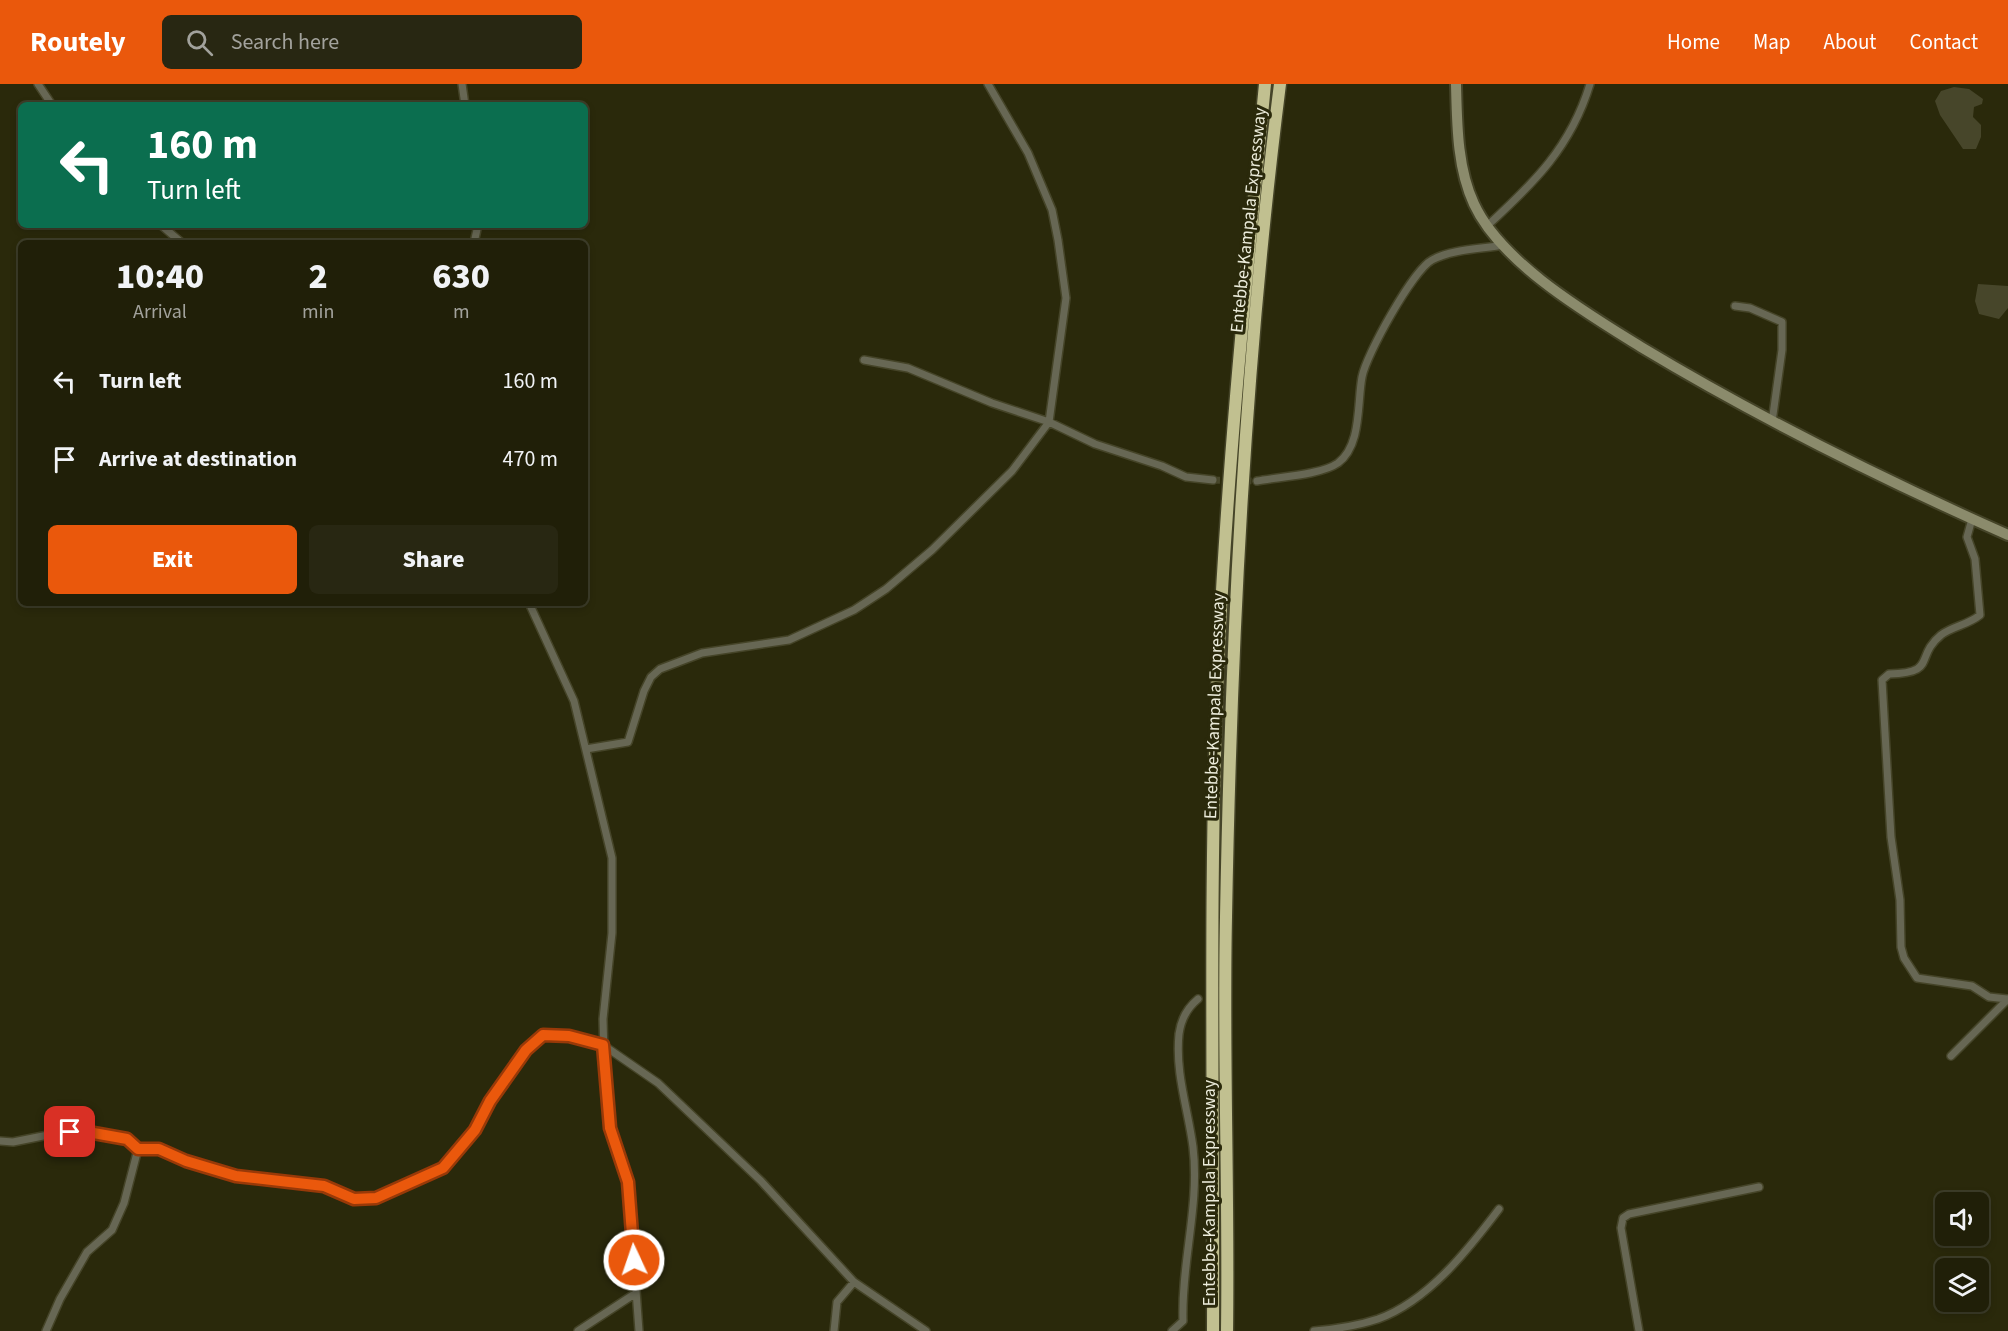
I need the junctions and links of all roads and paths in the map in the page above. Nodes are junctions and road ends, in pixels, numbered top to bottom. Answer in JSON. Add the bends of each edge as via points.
{"nodes":[{"id":1,"x":38,"y":84,"type":"edge"},
{"id":2,"x":462,"y":84,"type":"edge"},
{"id":3,"x":988,"y":84,"type":"edge"},
{"id":4,"x":1265,"y":84,"type":"edge"},
{"id":5,"x":1280,"y":84,"type":"edge"},
{"id":6,"x":1456,"y":84,"type":"edge"},
{"id":7,"x":1590,"y":84,"type":"edge"},
{"id":8,"x":50,"y":102,"type":"edge"},
{"id":9,"x":465,"y":102,"type":"edge"},
{"id":10,"x":1487,"y":226,"type":"junction"},
{"id":11,"x":164,"y":228,"type":"edge"},
{"id":12,"x":178,"y":240,"type":"edge"},
{"id":13,"x":1504,"y":245,"type":"junction"},
{"id":14,"x":1735,"y":306,"type":"dead end"},
{"id":15,"x":864,"y":360,"type":"dead end"},
{"id":16,"x":1049,"y":422,"type":"junction"},
{"id":17,"x":1772,"y":422,"type":"junction"},
{"id":18,"x":1213,"y":480,"type":"tunnel mouth"},
{"id":19,"x":1257,"y":481,"type":"tunnel mouth"},
{"id":20,"x":1972,"y":519,"type":"junction"},
{"id":21,"x":2008,"y":535,"type":"edge"},
{"id":22,"x":530,"y":606,"type":"edge"},
{"id":23,"x":586,"y":749,"type":"junction"},
{"id":24,"x":1198,"y":999,"type":"dead end"},
{"id":25,"x":2007,"y":999,"type":"edge"},
{"id":26,"x":603,"y":1045,"type":"junction"},
{"id":27,"x":1951,"y":1056,"type":"dead end"},
{"id":28,"x":0,"y":1141,"type":"edge"},
{"id":29,"x":138,"y":1149,"type":"junction"},
{"id":30,"x":1760,"y":1187,"type":"dead end"},
{"id":31,"x":1499,"y":1209,"type":"dead end"},
{"id":32,"x":854,"y":1282,"type":"junction"},
{"id":33,"x":636,"y":1293,"type":"junction"},
{"id":34,"x":46,"y":1331,"type":"edge"},
{"id":35,"x":578,"y":1331,"type":"edge"},
{"id":36,"x":639,"y":1331,"type":"edge"},
{"id":37,"x":834,"y":1331,"type":"edge"},
{"id":38,"x":926,"y":1331,"type":"edge"},
{"id":39,"x":1172,"y":1331,"type":"edge"},
{"id":40,"x":1213,"y":1331,"type":"edge"},
{"id":41,"x":1227,"y":1331,"type":"edge"},
{"id":42,"x":1314,"y":1331,"type":"edge"},
{"id":43,"x":1639,"y":1331,"type":"edge"}],
"edges":[{"from":1,"to":8,"type":"street"},
{"from":2,"to":9,"type":"street"},
{"from":3,"to":16,"type":"street","via":[[1028,153],[1052,210],[1058,240],[1066,298]]},
{"from":4,"to":40,"type":"highway","name":"Entebbe-Kampala Expressway","via":[[1240,335],[1219,646],[1213,898]]},
{"from":5,"to":41,"type":"highway","name":"Entebbe-Kampala Expressway","via":[[1239,521],[1232,681],[1226,920]]},
{"from":6,"to":10,"type":"main road","via":[[1464,172],[1474,204]]},
{"from":7,"to":10,"type":"street","via":[[1581,112],[1553,159]]},
{"from":10,"to":13,"type":"main road"},
{"from":11,"to":12,"type":"street"},
{"from":13,"to":17,"type":"main road","via":[[1571,303]]},
{"from":13,"to":19,"type":"street","via":[[1433,259],[1412,282],[1368,355],[1355,435],[1338,463]]},
{"from":14,"to":17,"type":"street","via":[[1782,322]]},
{"from":15,"to":16,"type":"street","via":[[908,368]]},
{"from":16,"to":18,"type":"street","via":[[1095,444],[1186,477]]},
{"from":16,"to":23,"type":"street","via":[[1012,471],[886,589],[854,610],[789,639],[702,653],[660,669],[644,691],[628,742]]},
{"from":17,"to":20,"type":"main road"},
{"from":20,"to":21,"type":"main road"},
{"from":20,"to":25,"type":"street","via":[[1967,537],[1975,559],[1980,615],[1935,640],[1920,670],[1889,674],[1882,680],[1891,837],[1900,900],[1901,947],[1911,970],[1917,978],[1972,987],[1989,997]]},
{"from":22,"to":23,"type":"street","via":[[574,701]]},
{"from":23,"to":26,"type":"street","via":[[612,858]]},
{"from":24,"to":39,"type":"street","via":[[1183,1019],[1179,1041],[1180,1082],[1193,1147],[1193,1191],[1183,1321]]},
{"from":25,"to":27,"type":"street"},
{"from":26,"to":29,"type":"street","via":[[551,1034],[536,1039],[505,1079],[475,1130],[443,1168],[376,1198],[354,1199],[324,1186],[236,1176],[159,1149]]},
{"from":26,"to":32,"type":"street","via":[[658,1083],[761,1181]]},
{"from":26,"to":33,"type":"street","via":[[610,1128],[628,1182]]},
{"from":28,"to":29,"type":"street","via":[[88,1132],[127,1139]]},
{"from":29,"to":34,"type":"street","via":[[124,1203],[112,1230],[87,1252]]},
{"from":30,"to":43,"type":"street","via":[[1623,1218],[1621,1228]]},
{"from":31,"to":42,"type":"street","via":[[1427,1289],[1400,1308],[1351,1327]]},
{"from":32,"to":37,"type":"street","via":[[837,1302]]},
{"from":32,"to":38,"type":"street"},
{"from":33,"to":35,"type":"street"},
{"from":33,"to":36,"type":"street"}]}
